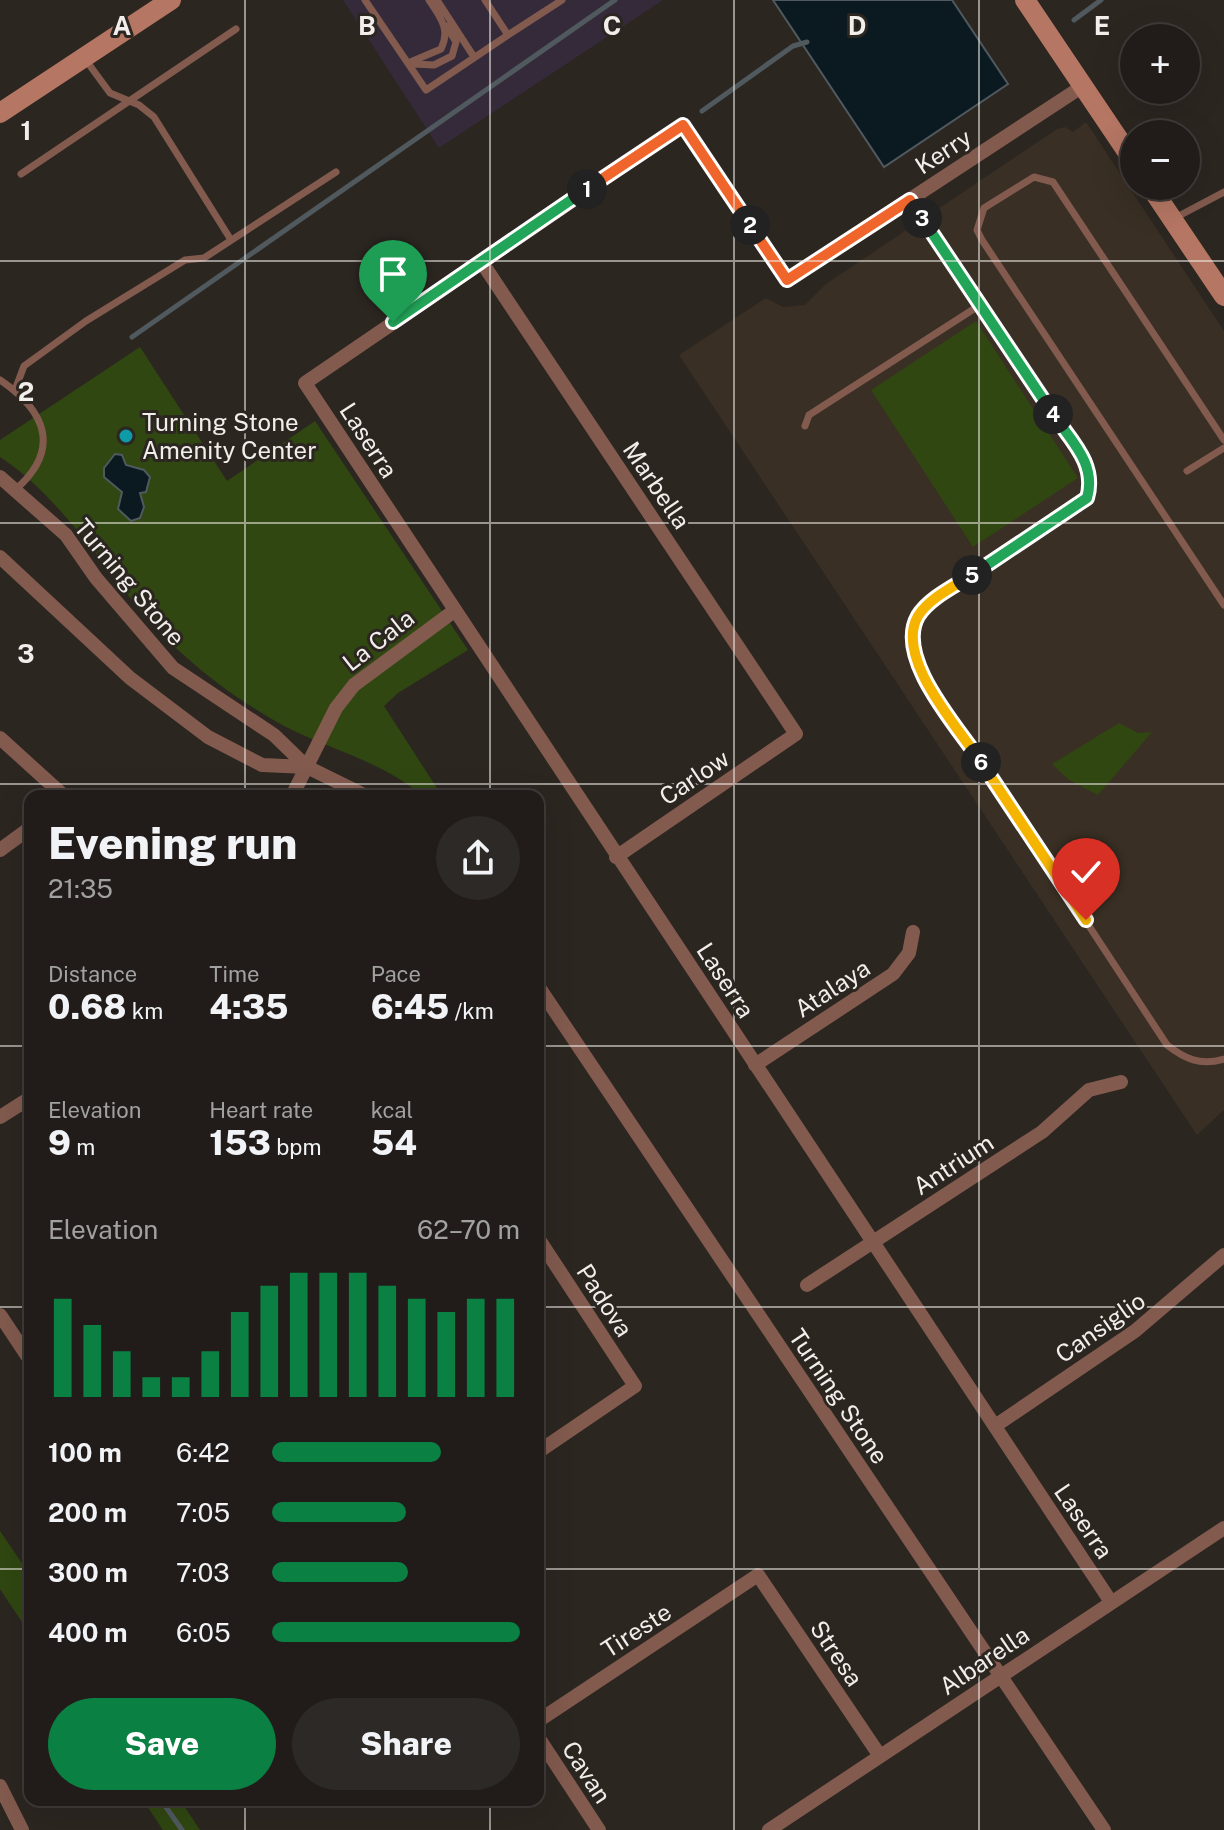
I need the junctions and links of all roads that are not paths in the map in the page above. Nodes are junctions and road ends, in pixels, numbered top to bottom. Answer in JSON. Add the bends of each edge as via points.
{"nodes":[{"id":1,"x":171,"y":0,"type":"edge"},
{"id":2,"x":365,"y":0,"type":"edge"},
{"id":3,"x":429,"y":0,"type":"edge"},
{"id":4,"x":437,"y":0,"type":"edge"},
{"id":5,"x":485,"y":0,"type":"edge"},
{"id":6,"x":562,"y":0,"type":"edge"},
{"id":7,"x":1025,"y":0,"type":"edge"},
{"id":8,"x":445,"y":25,"type":"junction"},
{"id":9,"x":236,"y":29,"type":"dead end"},
{"id":10,"x":508,"y":35,"type":"junction"},
{"id":11,"x":84,"y":57,"type":"junction"},
{"id":12,"x":474,"y":57,"type":"junction"},
{"id":13,"x":408,"y":63,"type":"junction"},
{"id":14,"x":1083,"y":86,"type":"junction"},
{"id":15,"x":128,"y":103,"type":"junction"},
{"id":16,"x":0,"y":113,"type":"edge"},
{"id":17,"x":1120,"y":141,"type":"edge"},
{"id":18,"x":336,"y":172,"type":"dead end"},
{"id":19,"x":21,"y":174,"type":"dead end"},
{"id":20,"x":1224,"y":192,"type":"edge"},
{"id":21,"x":910,"y":200,"type":"junction"},
{"id":22,"x":1159,"y":200,"type":"edge"},
{"id":23,"x":1172,"y":219,"type":"junction"},
{"id":24,"x":231,"y":240,"type":"junction"},
{"id":25,"x":481,"y":261,"type":"junction"},
{"id":26,"x":1223,"y":292,"type":"edge"},
{"id":27,"x":980,"y":305,"type":"junction"},
{"id":28,"x":0,"y":380,"type":"edge"},
{"id":29,"x":15,"y":390,"type":"junction"},
{"id":30,"x":805,"y":426,"type":"dead end"},
{"id":31,"x":1224,"y":440,"type":"edge"},
{"id":32,"x":1224,"y":448,"type":"edge"},
{"id":33,"x":1187,"y":471,"type":"dead end"},
{"id":34,"x":0,"y":477,"type":"edge"},
{"id":35,"x":15,"y":490,"type":"junction"},
{"id":36,"x":0,"y":557,"type":"edge"},
{"id":37,"x":1224,"y":605,"type":"edge"},
{"id":38,"x":454,"y":611,"type":"junction"},
{"id":39,"x":796,"y":734,"type":"joint"},
{"id":40,"x":0,"y":738,"type":"edge"},
{"id":41,"x":307,"y":767,"type":"junction"},
{"id":42,"x":56,"y":790,"type":"edge"},
{"id":43,"x":295,"y":790,"type":"edge"},
{"id":44,"x":354,"y":790,"type":"edge"},
{"id":45,"x":24,"y":832,"type":"edge"},
{"id":46,"x":0,"y":850,"type":"edge"},
{"id":47,"x":616,"y":857,"type":"junction"},
{"id":48,"x":913,"y":932,"type":"dead end"},
{"id":49,"x":544,"y":995,"type":"edge"},
{"id":50,"x":1224,"y":1059,"type":"edge"},
{"id":51,"x":755,"y":1065,"type":"junction"},
{"id":52,"x":1121,"y":1082,"type":"dead end"},
{"id":53,"x":24,"y":1102,"type":"edge"},
{"id":54,"x":0,"y":1117,"type":"edge"},
{"id":55,"x":873,"y":1242,"type":"junction"},
{"id":56,"x":544,"y":1247,"type":"edge"},
{"id":57,"x":1224,"y":1255,"type":"edge"},
{"id":58,"x":807,"y":1285,"type":"dead end"},
{"id":59,"x":0,"y":1315,"type":"edge"},
{"id":60,"x":24,"y":1351,"type":"edge"},
{"id":61,"x":995,"y":1426,"type":"junction"},
{"id":62,"x":544,"y":1448,"type":"edge"},
{"id":63,"x":1224,"y":1528,"type":"edge"},
{"id":64,"x":758,"y":1575,"type":"joint"},
{"id":65,"x":1111,"y":1602,"type":"junction"},
{"id":66,"x":1001,"y":1676,"type":"junction"},
{"id":67,"x":544,"y":1717,"type":"edge"},
{"id":68,"x":544,"y":1746,"type":"edge"},
{"id":69,"x":880,"y":1756,"type":"junction"},
{"id":70,"x":0,"y":1786,"type":"edge"},
{"id":71,"x":22,"y":1830,"type":"edge"},
{"id":72,"x":599,"y":1830,"type":"edge"},
{"id":73,"x":769,"y":1830,"type":"edge"},
{"id":74,"x":1104,"y":1830,"type":"edge"}],
"edges":[{"from":1,"to":11,"type":"street"},
{"from":2,"to":13,"type":"lane"},
{"from":3,"to":8,"type":"lane"},
{"from":4,"to":12,"type":"lane"},
{"from":5,"to":10,"type":"lane"},
{"from":6,"to":10,"type":"lane"},
{"from":7,"to":14,"type":"street"},
{"from":8,"to":13,"type":"lane","via":[[447,38],[441,49]]},
{"from":8,"to":13,"type":"lane","via":[[456,42],[452,56],[434,65]]},
{"from":9,"to":15,"type":"lane"},
{"from":10,"to":12,"type":"lane"},
{"from":11,"to":15,"type":"lane","via":[[110,93]]},
{"from":11,"to":16,"type":"street"},
{"from":12,"to":13,"type":"lane","via":[[426,90]]},
{"from":14,"to":17,"type":"street"},
{"from":14,"to":21,"type":"street","name":"Kerry"},
{"from":15,"to":19,"type":"lane"},
{"from":15,"to":24,"type":"lane","via":[[154,117]]},
{"from":18,"to":24,"type":"lane"},
{"from":20,"to":23,"type":"lane"},
{"from":21,"to":25,"type":"street","name":"Kerry","via":[[787,280],[683,125]]},
{"from":21,"to":27,"type":"lane"},
{"from":22,"to":23,"type":"street"},
{"from":23,"to":26,"type":"street"},
{"from":24,"to":29,"type":"lane","via":[[204,258],[185,260],[86,321],[24,366]]},
{"from":25,"to":38,"type":"street","name":"Laserra","via":[[305,383]]},
{"from":25,"to":39,"type":"street","name":"Marbella"},
{"from":27,"to":30,"type":"lane","via":[[809,415]]},
{"from":27,"to":50,"type":"lane","via":[[1089,467],[1092,481],[1087,498],[929,604],[913,629],[914,659],[1167,1045],[1185,1060]]},
{"from":28,"to":29,"type":"lane"},
{"from":29,"to":35,"type":"lane","via":[[36,412],[44,434],[34,473]]},
{"from":31,"to":37,"type":"lane","via":[[1053,182],[1034,177],[984,208],[977,230],[982,240]]},
{"from":32,"to":33,"type":"lane"},
{"from":34,"to":35,"type":"street","name":"Turning Stone"},
{"from":35,"to":41,"type":"street","name":"Turning Stone","via":[[66,535],[173,668],[274,735]]},
{"from":36,"to":41,"type":"street","name":"Turning Stone","via":[[130,678],[208,737],[262,765]]},
{"from":38,"to":41,"type":"street","name":"La Cala","via":[[354,685],[336,708]]},
{"from":38,"to":47,"type":"street","name":"Laserra"},
{"from":39,"to":47,"type":"street","name":"Carlow"},
{"from":40,"to":42,"type":"street"},
{"from":41,"to":43,"type":"street","name":"La Cala"},
{"from":41,"to":44,"type":"street","name":"Turning Stone"},
{"from":45,"to":46,"type":"street"},
{"from":47,"to":51,"type":"street","name":"Laserra"},
{"from":48,"to":51,"type":"street","name":"Atalaya","via":[[909,953],[893,974]]},
{"from":49,"to":66,"type":"street","name":"Turning Stone"},
{"from":51,"to":55,"type":"street","name":"Laserra"},
{"from":52,"to":55,"type":"street","name":"Antrium","via":[[1089,1090],[1042,1132]]},
{"from":53,"to":54,"type":"street"},
{"from":55,"to":58,"type":"street","name":"Antrium"},
{"from":55,"to":61,"type":"street","name":"Laserra"},
{"from":56,"to":62,"type":"street","name":"Padova","via":[[635,1386]]},
{"from":57,"to":61,"type":"street","name":"Cansiglio","via":[[1135,1331]]},
{"from":59,"to":60,"type":"street"},
{"from":61,"to":65,"type":"street","name":"Laserra"},
{"from":63,"to":65,"type":"street","name":"Albarella"},
{"from":64,"to":67,"type":"street","name":"Tireste"},
{"from":64,"to":69,"type":"street","name":"Stresa"},
{"from":65,"to":66,"type":"street","name":"Albarella"},
{"from":66,"to":69,"type":"street","name":"Albarella"},
{"from":66,"to":74,"type":"street","name":"Turning Stone"},
{"from":68,"to":72,"type":"street","name":"Cavan"},
{"from":69,"to":73,"type":"street","name":"Albarella"},
{"from":70,"to":71,"type":"street"}]}
